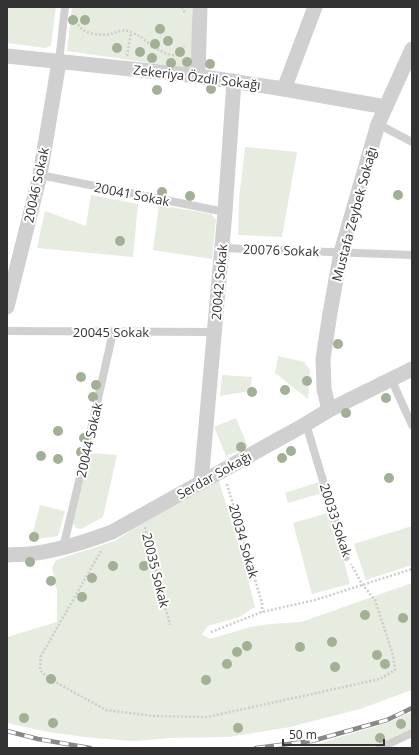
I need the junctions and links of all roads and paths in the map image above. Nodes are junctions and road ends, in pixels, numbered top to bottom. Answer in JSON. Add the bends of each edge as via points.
{"nodes":[{"id":1,"x":65,"y":7,"type":"edge"},
{"id":2,"x":182,"y":7,"type":"edge"},
{"id":3,"x":200,"y":7,"type":"edge"},
{"id":4,"x":315,"y":7,"type":"edge"},
{"id":5,"x":75,"y":12,"type":"dead end"},
{"id":6,"x":185,"y":16,"type":"dead end"},
{"id":7,"x":131,"y":33,"type":"junction"},
{"id":8,"x":184,"y":43,"type":"dead end"},
{"id":9,"x":412,"y":49,"type":"edge"},
{"id":10,"x":7,"y":56,"type":"edge"},
{"id":11,"x":59,"y":62,"type":"junction"},
{"id":12,"x":124,"y":68,"type":"junction"},
{"id":13,"x":198,"y":76,"type":"junction"},
{"id":14,"x":234,"y":82,"type":"junction"},
{"id":15,"x":284,"y":89,"type":"junction"},
{"id":16,"x":386,"y":107,"type":"junction"},
{"id":17,"x":378,"y":124,"type":"junction"},
{"id":18,"x":412,"y":142,"type":"edge"},
{"id":19,"x":40,"y":176,"type":"junction"},
{"id":20,"x":225,"y":212,"type":"junction"},
{"id":21,"x":222,"y":248,"type":"junction"},
{"id":22,"x":341,"y":252,"type":"junction"},
{"id":23,"x":412,"y":255,"type":"edge"},
{"id":24,"x":7,"y":307,"type":"edge"},
{"id":25,"x":7,"y":331,"type":"edge"},
{"id":26,"x":113,"y":332,"type":"junction"},
{"id":27,"x":214,"y":332,"type":"junction"},
{"id":28,"x":412,"y":369,"type":"edge"},
{"id":29,"x":391,"y":379,"type":"junction"},
{"id":30,"x":329,"y":410,"type":"junction"},
{"id":31,"x":306,"y":424,"type":"junction"},
{"id":32,"x":412,"y":424,"type":"edge"},
{"id":33,"x":223,"y":470,"type":"junction"},
{"id":34,"x":201,"y":482,"type":"junction"},
{"id":35,"x":142,"y":515,"type":"junction"},
{"id":36,"x":112,"y":532,"type":"junction"},
{"id":37,"x":63,"y":548,"type":"junction"},
{"id":38,"x":7,"y":555,"type":"edge"},
{"id":39,"x":346,"y":557,"type":"joint"},
{"id":40,"x":412,"y":568,"type":"edge"},
{"id":41,"x":362,"y":584,"type":"junction"},
{"id":42,"x":262,"y":612,"type":"junction"},
{"id":43,"x":170,"y":625,"type":"dead end"},
{"id":44,"x":211,"y":632,"type":"dead end"},
{"id":45,"x":7,"y":654,"type":"edge"},
{"id":46,"x":7,"y":658,"type":"edge"},
{"id":47,"x":412,"y":733,"type":"edge"},
{"id":48,"x":380,"y":748,"type":"edge"}],
"edges":[{"from":1,"to":11,"type":"lane"},
{"from":2,"to":6,"type":"path"},
{"from":3,"to":13,"type":"street"},
{"from":4,"to":15,"type":"street"},
{"from":5,"to":7,"type":"path","via":[[78,26],[89,33]]},
{"from":7,"to":8,"type":"path","via":[[166,54],[175,56],[183,50]]},
{"from":7,"to":12,"type":"path"},
{"from":9,"to":16,"type":"street","name":"Mustafa Zeybek Sokağı"},
{"from":10,"to":11,"type":"street","name":"Zekeriya Özdil Sokağı"},
{"from":11,"to":12,"type":"street","name":"Zekeriya Özdil Sokağı"},
{"from":11,"to":19,"type":"street","name":"20046 Sokak"},
{"from":12,"to":13,"type":"street","name":"Zekeriya Özdil Sokağı"},
{"from":13,"to":14,"type":"street","name":"Zekeriya Özdil Sokağı"},
{"from":14,"to":15,"type":"street","name":"Zekeriya Özdil Sokağı"},
{"from":14,"to":20,"type":"street","name":"20042 Sokak"},
{"from":15,"to":16,"type":"street","name":"Zekeriya Özdil Sokağı"},
{"from":16,"to":17,"type":"street","name":"Mustafa Zeybek Sokağı"},
{"from":17,"to":18,"type":"lane"},
{"from":17,"to":22,"type":"street","name":"Mustafa Zeybek Sokağı"},
{"from":19,"to":20,"type":"lane","name":"20041 Sokak"},
{"from":19,"to":24,"type":"street","name":"20046 Sokak"},
{"from":20,"to":21,"type":"street","name":"20042 Sokak"},
{"from":21,"to":22,"type":"lane","name":"20076 Sokak"},
{"from":21,"to":27,"type":"street","name":"20042 Sokak"},
{"from":22,"to":23,"type":"lane","name":"20076 Sokak"},
{"from":22,"to":30,"type":"street","name":"Mustafa Zeybek Sokağı","via":[[323,359],[324,389]]},
{"from":25,"to":26,"type":"lane","name":"20045 Sokak"},
{"from":26,"to":27,"type":"lane","name":"20045 Sokak"},
{"from":26,"to":37,"type":"lane","name":"20044 Sokak"},
{"from":27,"to":34,"type":"street","name":"20042 Sokak"},
{"from":28,"to":29,"type":"street","name":"Serdar Sokağı"},
{"from":29,"to":30,"type":"street","name":"Serdar Sokağı"},
{"from":29,"to":32,"type":"lane"},
{"from":30,"to":31,"type":"street","name":"Serdar Sokağı"},
{"from":31,"to":33,"type":"street","name":"Serdar Sokağı"},
{"from":31,"to":39,"type":"lane","name":"20033 Sokak"},
{"from":33,"to":34,"type":"street","name":"Serdar Sokağı"},
{"from":33,"to":42,"type":"path","name":"20034 Sokak","via":[[262,603]]},
{"from":34,"to":35,"type":"street","name":"Serdar Sokağı"},
{"from":35,"to":36,"type":"street","name":"Serdar Sokağı"},
{"from":35,"to":43,"type":"path","name":"20035 Sokak"},
{"from":36,"to":37,"type":"street","name":"Serdar Sokağı"},
{"from":36,"to":41,"type":"path","name":"20033 Sokak","via":[[41,656],[40,670],[48,678],[106,710],[152,716],[208,716],[380,679],[395,670],[393,655],[374,600]]},
{"from":37,"to":38,"type":"street","name":"Serdar Sokağı"},
{"from":39,"to":41,"type":"path","name":"20033 Sokak"},
{"from":40,"to":41,"type":"path"},
{"from":41,"to":42,"type":"path","via":[[315,600]]},
{"from":42,"to":44,"type":"path"},
{"from":45,"to":46,"type":"path"},
{"from":47,"to":48,"type":"lane"}]}
